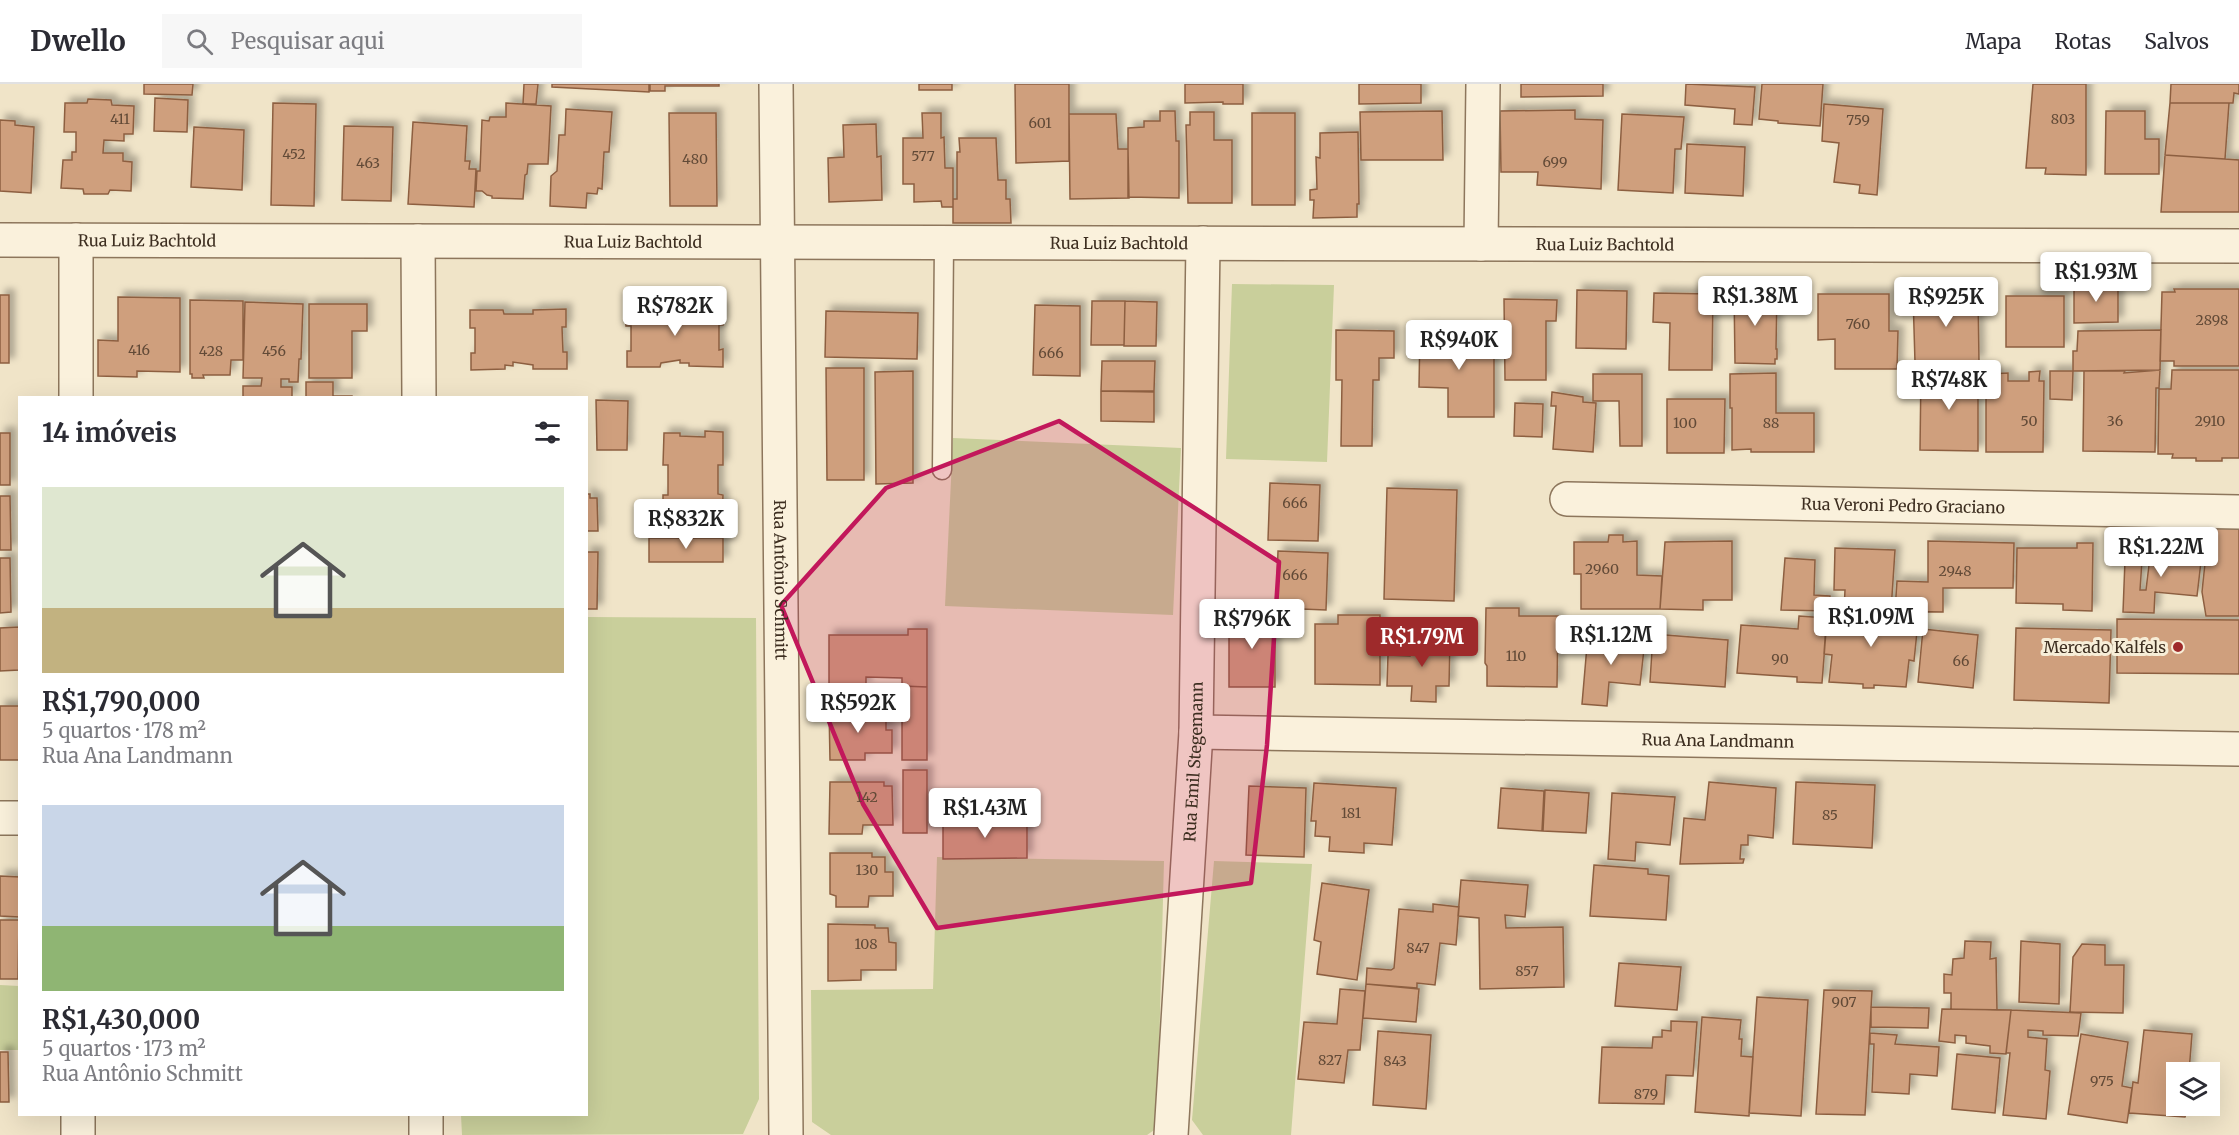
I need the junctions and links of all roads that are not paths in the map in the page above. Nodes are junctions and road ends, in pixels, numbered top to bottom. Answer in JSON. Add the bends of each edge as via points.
{"nodes":[{"id":1,"x":777,"y":84,"type":"edge"},
{"id":2,"x":1483,"y":84,"type":"edge"},
{"id":3,"x":0,"y":240,"type":"edge"},
{"id":4,"x":76,"y":240,"type":"junction"},
{"id":5,"x":418,"y":241,"type":"junction"},
{"id":6,"x":778,"y":242,"type":"junction"},
{"id":7,"x":944,"y":243,"type":"junction"},
{"id":8,"x":1203,"y":243,"type":"junction"},
{"id":9,"x":1481,"y":244,"type":"junction"},
{"id":10,"x":2239,"y":246,"type":"edge"},
{"id":11,"x":76,"y":396,"type":"edge"},
{"id":12,"x":419,"y":396,"type":"edge"},
{"id":13,"x":942,"y":470,"type":"dead end"},
{"id":14,"x":1567,"y":499,"type":"dead end"},
{"id":15,"x":2239,"y":512,"type":"edge"},
{"id":16,"x":1196,"y":732,"type":"junction"},
{"id":17,"x":2239,"y":749,"type":"edge"},
{"id":18,"x":0,"y":818,"type":"edge"},
{"id":19,"x":18,"y":818,"type":"edge"},
{"id":20,"x":78,"y":1116,"type":"edge"},
{"id":21,"x":426,"y":1116,"type":"edge"},
{"id":22,"x":78,"y":1135,"type":"edge"},
{"id":23,"x":426,"y":1135,"type":"edge"},
{"id":24,"x":786,"y":1135,"type":"edge"},
{"id":25,"x":1171,"y":1135,"type":"edge"}],
"edges":[{"from":1,"to":6,"type":"street","name":"Rua Antônio Schmitt"},
{"from":2,"to":9,"type":"street"},
{"from":3,"to":4,"type":"street","name":"Rua Luiz Bachtold"},
{"from":4,"to":5,"type":"street","name":"Rua Luiz Bachtold"},
{"from":4,"to":11,"type":"street"},
{"from":5,"to":6,"type":"street","name":"Rua Luiz Bachtold"},
{"from":5,"to":12,"type":"street"},
{"from":6,"to":7,"type":"street","name":"Rua Luiz Bachtold"},
{"from":6,"to":24,"type":"street","name":"Rua Antônio Schmitt"},
{"from":7,"to":8,"type":"street","name":"Rua Luiz Bachtold"},
{"from":7,"to":13,"type":"lane"},
{"from":8,"to":9,"type":"street","name":"Rua Luiz Bachtold"},
{"from":8,"to":16,"type":"street","name":"Rua Emil Stegemann"},
{"from":9,"to":10,"type":"street","name":"Rua Luiz Bachtold"},
{"from":14,"to":15,"type":"street","name":"Rua Veroni Pedro Graciano"},
{"from":16,"to":17,"type":"street","name":"Rua Ana Landmann"},
{"from":16,"to":25,"type":"street","name":"Rua Emil Stegemann"},
{"from":18,"to":19,"type":"street"},
{"from":20,"to":22,"type":"street"},
{"from":21,"to":23,"type":"street"}]}
